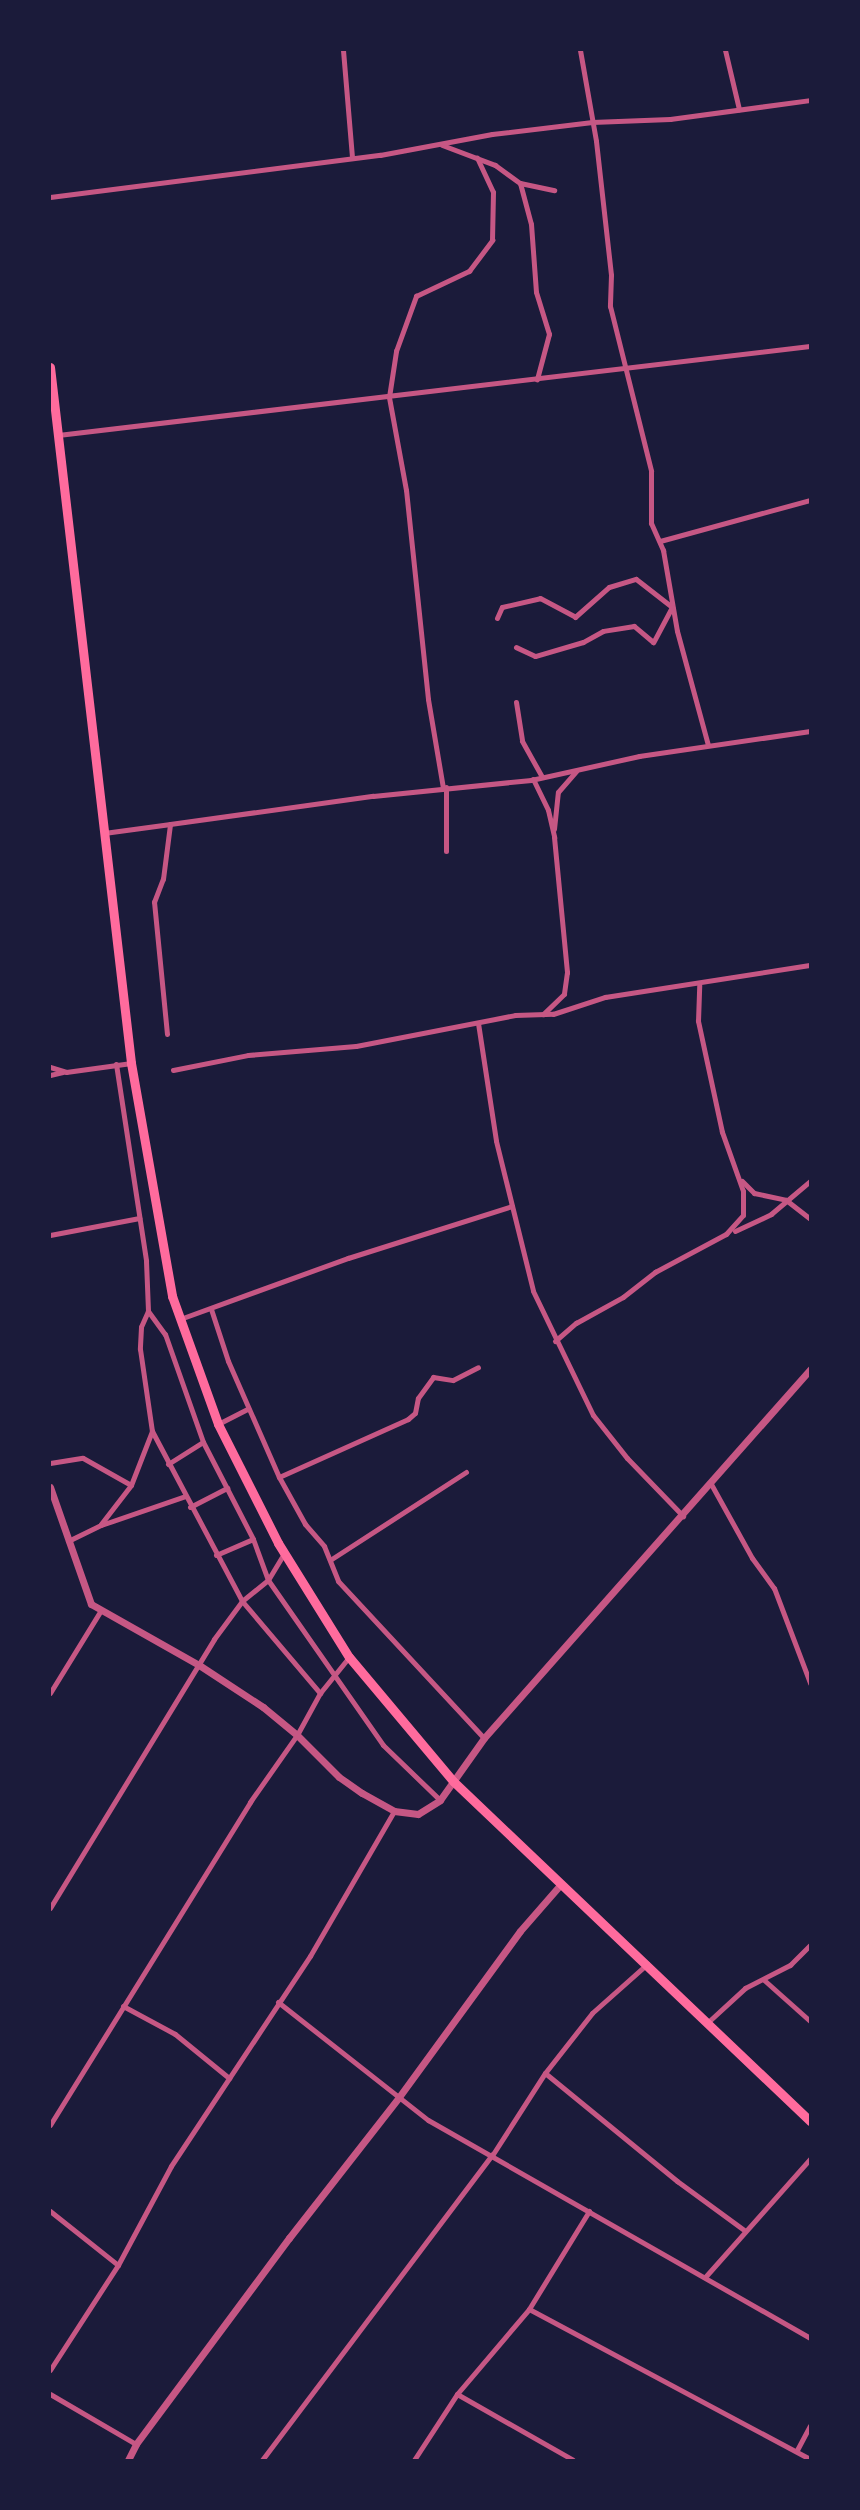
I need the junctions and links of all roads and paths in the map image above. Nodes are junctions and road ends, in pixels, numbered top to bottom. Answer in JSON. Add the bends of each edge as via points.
{"nodes":[{"id":1,"x":343,"y":50,"type":"edge"},
{"id":2,"x":580,"y":50,"type":"edge"},
{"id":3,"x":724,"y":50,"type":"edge"},
{"id":4,"x":810,"y":100,"type":"edge"},
{"id":5,"x":739,"y":109,"type":"junction"},
{"id":6,"x":592,"y":122,"type":"junction"},
{"id":7,"x":437,"y":144,"type":"junction"},
{"id":8,"x":352,"y":157,"type":"junction"},
{"id":9,"x":477,"y":157,"type":"junction"},
{"id":10,"x":520,"y":183,"type":"junction"},
{"id":11,"x":554,"y":190,"type":"dead end"},
{"id":12,"x":50,"y":197,"type":"edge"},
{"id":13,"x":810,"y":346,"type":"edge"},
{"id":14,"x":50,"y":367,"type":"edge"},
{"id":15,"x":625,"y":368,"type":"junction"},
{"id":16,"x":537,"y":379,"type":"junction"},
{"id":17,"x":389,"y":397,"type":"junction"},
{"id":18,"x":58,"y":435,"type":"junction"},
{"id":19,"x":810,"y":500,"type":"edge"},
{"id":20,"x":660,"y":541,"type":"junction"},
{"id":21,"x":672,"y":607,"type":"junction"},
{"id":22,"x":497,"y":618,"type":"dead end"},
{"id":23,"x":516,"y":647,"type":"dead end"},
{"id":24,"x":516,"y":702,"type":"dead end"},
{"id":25,"x":810,"y":731,"type":"edge"},
{"id":26,"x":708,"y":745,"type":"junction"},
{"id":27,"x":577,"y":770,"type":"junction"},
{"id":28,"x":542,"y":777,"type":"junction"},
{"id":29,"x":533,"y":779,"type":"junction"},
{"id":30,"x":445,"y":787,"type":"junction"},
{"id":31,"x":170,"y":824,"type":"junction"},
{"id":32,"x":104,"y":832,"type":"junction"},
{"id":33,"x":554,"y":837,"type":"junction"},
{"id":34,"x":446,"y":851,"type":"dead end"},
{"id":35,"x":810,"y":965,"type":"edge"},
{"id":36,"x":699,"y":985,"type":"junction"},
{"id":37,"x":543,"y":1014,"type":"junction"},
{"id":38,"x":478,"y":1023,"type":"junction"},
{"id":39,"x":167,"y":1034,"type":"dead end"},
{"id":40,"x":131,"y":1063,"type":"junction"},
{"id":41,"x":116,"y":1064,"type":"junction"},
{"id":42,"x":50,"y":1067,"type":"edge"},
{"id":43,"x":173,"y":1070,"type":"dead end"},
{"id":44,"x":66,"y":1072,"type":"junction"},
{"id":45,"x":50,"y":1075,"type":"edge"},
{"id":46,"x":737,"y":1175,"type":"junction"},
{"id":47,"x":810,"y":1181,"type":"edge"},
{"id":48,"x":786,"y":1200,"type":"junction"},
{"id":49,"x":512,"y":1206,"type":"junction"},
{"id":50,"x":140,"y":1218,"type":"junction"},
{"id":51,"x":810,"y":1219,"type":"edge"},
{"id":52,"x":50,"y":1230,"type":"edge"},
{"id":53,"x":57,"y":1231,"type":"junction"},
{"id":54,"x":50,"y":1234,"type":"edge"},
{"id":55,"x":726,"y":1234,"type":"junction"},
{"id":56,"x":211,"y":1309,"type":"junction"},
{"id":57,"x":148,"y":1311,"type":"junction"},
{"id":58,"x":180,"y":1319,"type":"junction"},
{"id":59,"x":555,"y":1341,"type":"junction"},
{"id":60,"x":478,"y":1367,"type":"dead end"},
{"id":61,"x":810,"y":1370,"type":"edge"},
{"id":62,"x":248,"y":1409,"type":"junction"},
{"id":63,"x":218,"y":1424,"type":"junction"},
{"id":64,"x":152,"y":1431,"type":"junction"},
{"id":65,"x":203,"y":1442,"type":"junction"},
{"id":66,"x":50,"y":1463,"type":"edge"},
{"id":67,"x":168,"y":1464,"type":"junction"},
{"id":68,"x":466,"y":1472,"type":"dead end"},
{"id":69,"x":279,"y":1477,"type":"junction"},
{"id":70,"x":711,"y":1484,"type":"junction"},
{"id":71,"x":131,"y":1485,"type":"junction"},
{"id":72,"x":50,"y":1487,"type":"edge"},
{"id":73,"x":226,"y":1488,"type":"junction"},
{"id":74,"x":185,"y":1496,"type":"junction"},
{"id":75,"x":190,"y":1507,"type":"junction"},
{"id":76,"x":683,"y":1516,"type":"junction"},
{"id":77,"x":101,"y":1525,"type":"junction"},
{"id":78,"x":253,"y":1539,"type":"junction"},
{"id":79,"x":68,"y":1541,"type":"junction"},
{"id":80,"x":284,"y":1553,"type":"junction"},
{"id":81,"x":216,"y":1555,"type":"junction"},
{"id":82,"x":330,"y":1560,"type":"junction"},
{"id":83,"x":268,"y":1580,"type":"junction"},
{"id":84,"x":242,"y":1601,"type":"junction"},
{"id":85,"x":101,"y":1610,"type":"junction"},
{"id":86,"x":349,"y":1657,"type":"junction"},
{"id":87,"x":199,"y":1665,"type":"junction"},
{"id":88,"x":809,"y":1670,"type":"edge"},
{"id":89,"x":336,"y":1673,"type":"junction"},
{"id":90,"x":810,"y":1683,"type":"edge"},
{"id":91,"x":50,"y":1693,"type":"edge"},
{"id":92,"x":320,"y":1693,"type":"junction"},
{"id":93,"x":297,"y":1735,"type":"junction"},
{"id":94,"x":484,"y":1738,"type":"junction"},
{"id":95,"x":454,"y":1782,"type":"junction"},
{"id":96,"x":440,"y":1800,"type":"junction"},
{"id":97,"x":394,"y":1810,"type":"junction"},
{"id":98,"x":561,"y":1884,"type":"junction"},
{"id":99,"x":50,"y":1908,"type":"edge"},
{"id":100,"x":810,"y":1946,"type":"edge"},
{"id":101,"x":647,"y":1964,"type":"junction"},
{"id":102,"x":764,"y":1980,"type":"junction"},
{"id":103,"x":278,"y":2002,"type":"junction"},
{"id":104,"x":123,"y":2006,"type":"junction"},
{"id":105,"x":810,"y":2022,"type":"edge"},
{"id":106,"x":707,"y":2023,"type":"junction"},
{"id":107,"x":545,"y":2073,"type":"junction"},
{"id":108,"x":229,"y":2078,"type":"junction"},
{"id":109,"x":399,"y":2097,"type":"junction"},
{"id":110,"x":810,"y":2121,"type":"edge"},
{"id":111,"x":50,"y":2125,"type":"edge"},
{"id":112,"x":493,"y":2154,"type":"junction"},
{"id":113,"x":810,"y":2159,"type":"edge"},
{"id":114,"x":50,"y":2211,"type":"edge"},
{"id":115,"x":589,"y":2211,"type":"junction"},
{"id":116,"x":744,"y":2230,"type":"junction"},
{"id":117,"x":118,"y":2265,"type":"junction"},
{"id":118,"x":706,"y":2276,"type":"junction"},
{"id":119,"x":529,"y":2309,"type":"junction"},
{"id":120,"x":810,"y":2338,"type":"edge"},
{"id":121,"x":50,"y":2370,"type":"edge"},
{"id":122,"x":50,"y":2394,"type":"edge"},
{"id":123,"x":457,"y":2394,"type":"junction"},
{"id":124,"x":810,"y":2426,"type":"edge"},
{"id":125,"x":136,"y":2444,"type":"junction"},
{"id":126,"x":797,"y":2450,"type":"junction"},
{"id":127,"x":810,"y":2459,"type":"edge"},
{"id":128,"x":128,"y":2460,"type":"edge"},
{"id":129,"x":262,"y":2460,"type":"edge"},
{"id":130,"x":414,"y":2460,"type":"edge"},
{"id":131,"x":573,"y":2460,"type":"edge"}],
"edges":[{"from":1,"to":8,"type":"street"},
{"from":2,"to":6,"type":"street"},
{"from":3,"to":5,"type":"street"},
{"from":4,"to":5,"type":"street"},
{"from":5,"to":6,"type":"street","via":[[670,119]]},
{"from":6,"to":7,"type":"street"},
{"from":6,"to":15,"type":"street","via":[[611,275],[609,300]]},
{"from":7,"to":8,"type":"street"},
{"from":7,"to":9,"type":"street"},
{"from":8,"to":12,"type":"street"},
{"from":9,"to":10,"type":"street"},
{"from":9,"to":17,"type":"street","via":[[493,192],[492,237],[469,271],[416,296],[395,358]]},
{"from":10,"to":11,"type":"street"},
{"from":10,"to":16,"type":"street","via":[[531,224],[536,292],[549,334]]},
{"from":13,"to":15,"type":"street"},
{"from":14,"to":18,"type":"highway"},
{"from":15,"to":16,"type":"street"},
{"from":15,"to":20,"type":"street","via":[[651,471],[651,523]]},
{"from":16,"to":17,"type":"street"},
{"from":17,"to":18,"type":"street"},
{"from":17,"to":30,"type":"street","via":[[406,490],[428,699]]},
{"from":18,"to":32,"type":"highway"},
{"from":19,"to":20,"type":"street"},
{"from":20,"to":21,"type":"street"},
{"from":21,"to":22,"type":"street","via":[[636,579],[609,587],[575,617],[540,598],[502,607]]},
{"from":21,"to":23,"type":"street","via":[[653,642],[634,626],[603,631],[583,642],[535,656]]},
{"from":21,"to":26,"type":"street"},
{"from":24,"to":28,"type":"street","via":[[522,741]]},
{"from":25,"to":26,"type":"street"},
{"from":26,"to":27,"type":"street"},
{"from":27,"to":28,"type":"street"},
{"from":27,"to":33,"type":"street","via":[[558,792]]},
{"from":28,"to":29,"type":"street"},
{"from":29,"to":30,"type":"street"},
{"from":29,"to":33,"type":"street","via":[[545,803]]},
{"from":30,"to":31,"type":"street"},
{"from":30,"to":34,"type":"street"},
{"from":31,"to":32,"type":"street"},
{"from":31,"to":39,"type":"street","via":[[164,879],[154,902]]},
{"from":32,"to":40,"type":"highway"},
{"from":33,"to":37,"type":"street","via":[[567,972],[564,994]]},
{"from":35,"to":36,"type":"street"},
{"from":36,"to":37,"type":"street","via":[[605,997]]},
{"from":36,"to":46,"type":"street","via":[[696,1006],[706,1064]]},
{"from":37,"to":38,"type":"street"},
{"from":38,"to":43,"type":"street","via":[[356,1046],[248,1055]]},
{"from":38,"to":49,"type":"street","via":[[494,1131]]},
{"from":40,"to":41,"type":"street"},
{"from":40,"to":58,"type":"highway","via":[[162,1255]]},
{"from":41,"to":44,"type":"street"},
{"from":41,"to":50,"type":"street"},
{"from":42,"to":44,"type":"street"},
{"from":44,"to":45,"type":"street"},
{"from":46,"to":48,"type":"street","via":[[754,1193]]},
{"from":46,"to":55,"type":"street","via":[[744,1198],[743,1215]]},
{"from":47,"to":48,"type":"street"},
{"from":48,"to":51,"type":"street"},
{"from":48,"to":55,"type":"street","via":[[771,1214]]},
{"from":49,"to":56,"type":"street","via":[[348,1258]]},
{"from":49,"to":59,"type":"street","via":[[533,1291]]},
{"from":50,"to":53,"type":"street"},
{"from":50,"to":57,"type":"street"},
{"from":52,"to":53,"type":"street"},
{"from":53,"to":54,"type":"street"},
{"from":55,"to":59,"type":"street","via":[[655,1272]]},
{"from":56,"to":58,"type":"street"},
{"from":56,"to":62,"type":"street"},
{"from":57,"to":64,"type":"street","via":[[141,1327],[140,1348]]},
{"from":57,"to":65,"type":"street","via":[[174,1353]]},
{"from":58,"to":63,"type":"highway"},
{"from":59,"to":76,"type":"street","via":[[593,1415],[627,1458]]},
{"from":60,"to":69,"type":"street","via":[[453,1380],[433,1377],[418,1398],[416,1413],[408,1419]]},
{"from":61,"to":70,"type":"street"},
{"from":62,"to":63,"type":"street"},
{"from":62,"to":69,"type":"street"},
{"from":63,"to":80,"type":"highway"},
{"from":64,"to":67,"type":"street"},
{"from":64,"to":71,"type":"street"},
{"from":65,"to":67,"type":"street"},
{"from":65,"to":73,"type":"street"},
{"from":66,"to":71,"type":"street","via":[[83,1458]]},
{"from":67,"to":74,"type":"street"},
{"from":68,"to":82,"type":"street"},
{"from":69,"to":82,"type":"street"},
{"from":70,"to":76,"type":"street"},
{"from":70,"to":88,"type":"street","via":[[737,1534],[774,1588]]},
{"from":71,"to":77,"type":"street"},
{"from":72,"to":79,"type":"street"},
{"from":73,"to":75,"type":"street"},
{"from":73,"to":78,"type":"street"},
{"from":74,"to":75,"type":"street"},
{"from":74,"to":77,"type":"street"},
{"from":75,"to":81,"type":"street"},
{"from":76,"to":94,"type":"street"},
{"from":77,"to":79,"type":"street"},
{"from":78,"to":81,"type":"street"},
{"from":78,"to":83,"type":"street"},
{"from":79,"to":85,"type":"street","via":[[84,1592]]},
{"from":80,"to":83,"type":"street"},
{"from":80,"to":86,"type":"highway"},
{"from":81,"to":84,"type":"street"},
{"from":82,"to":94,"type":"street","via":[[338,1581],[351,1598]]},
{"from":83,"to":84,"type":"street"},
{"from":83,"to":89,"type":"street"},
{"from":84,"to":87,"type":"street"},
{"from":84,"to":92,"type":"street"},
{"from":85,"to":87,"type":"street"},
{"from":85,"to":91,"type":"street"},
{"from":86,"to":89,"type":"street"},
{"from":86,"to":95,"type":"highway"},
{"from":87,"to":93,"type":"street"},
{"from":87,"to":99,"type":"street"},
{"from":88,"to":90,"type":"street"},
{"from":89,"to":92,"type":"street"},
{"from":89,"to":96,"type":"street","via":[[383,1745]]},
{"from":92,"to":93,"type":"street"},
{"from":93,"to":97,"type":"street","via":[[339,1777]]},
{"from":93,"to":104,"type":"street","via":[[250,1802]]},
{"from":94,"to":95,"type":"street"},
{"from":95,"to":96,"type":"street"},
{"from":95,"to":98,"type":"highway"},
{"from":96,"to":97,"type":"street","via":[[418,1814]]},
{"from":97,"to":103,"type":"street"},
{"from":98,"to":101,"type":"highway"},
{"from":98,"to":109,"type":"street","via":[[520,1931]]},
{"from":100,"to":102,"type":"street","via":[[790,1965]]},
{"from":101,"to":106,"type":"highway"},
{"from":101,"to":107,"type":"street","via":[[592,2013]]},
{"from":102,"to":105,"type":"street"},
{"from":102,"to":106,"type":"street","via":[[745,1988]]},
{"from":103,"to":108,"type":"street"},
{"from":103,"to":109,"type":"street"},
{"from":104,"to":108,"type":"street","via":[[175,2034]]},
{"from":104,"to":111,"type":"street"},
{"from":106,"to":110,"type":"highway"},
{"from":107,"to":112,"type":"street"},
{"from":107,"to":116,"type":"street","via":[[677,2181]]},
{"from":108,"to":117,"type":"street","via":[[171,2166]]},
{"from":109,"to":112,"type":"street","via":[[428,2120]]},
{"from":109,"to":125,"type":"street"},
{"from":112,"to":115,"type":"street"},
{"from":112,"to":129,"type":"street"},
{"from":113,"to":116,"type":"street"},
{"from":114,"to":117,"type":"street"},
{"from":115,"to":118,"type":"street"},
{"from":115,"to":119,"type":"street"},
{"from":116,"to":118,"type":"street"},
{"from":117,"to":121,"type":"street"},
{"from":118,"to":120,"type":"street"},
{"from":119,"to":123,"type":"street"},
{"from":119,"to":126,"type":"street"},
{"from":122,"to":125,"type":"street"},
{"from":123,"to":130,"type":"street"},
{"from":123,"to":131,"type":"street"},
{"from":124,"to":126,"type":"street"},
{"from":125,"to":128,"type":"street"},
{"from":126,"to":127,"type":"street"}]}
